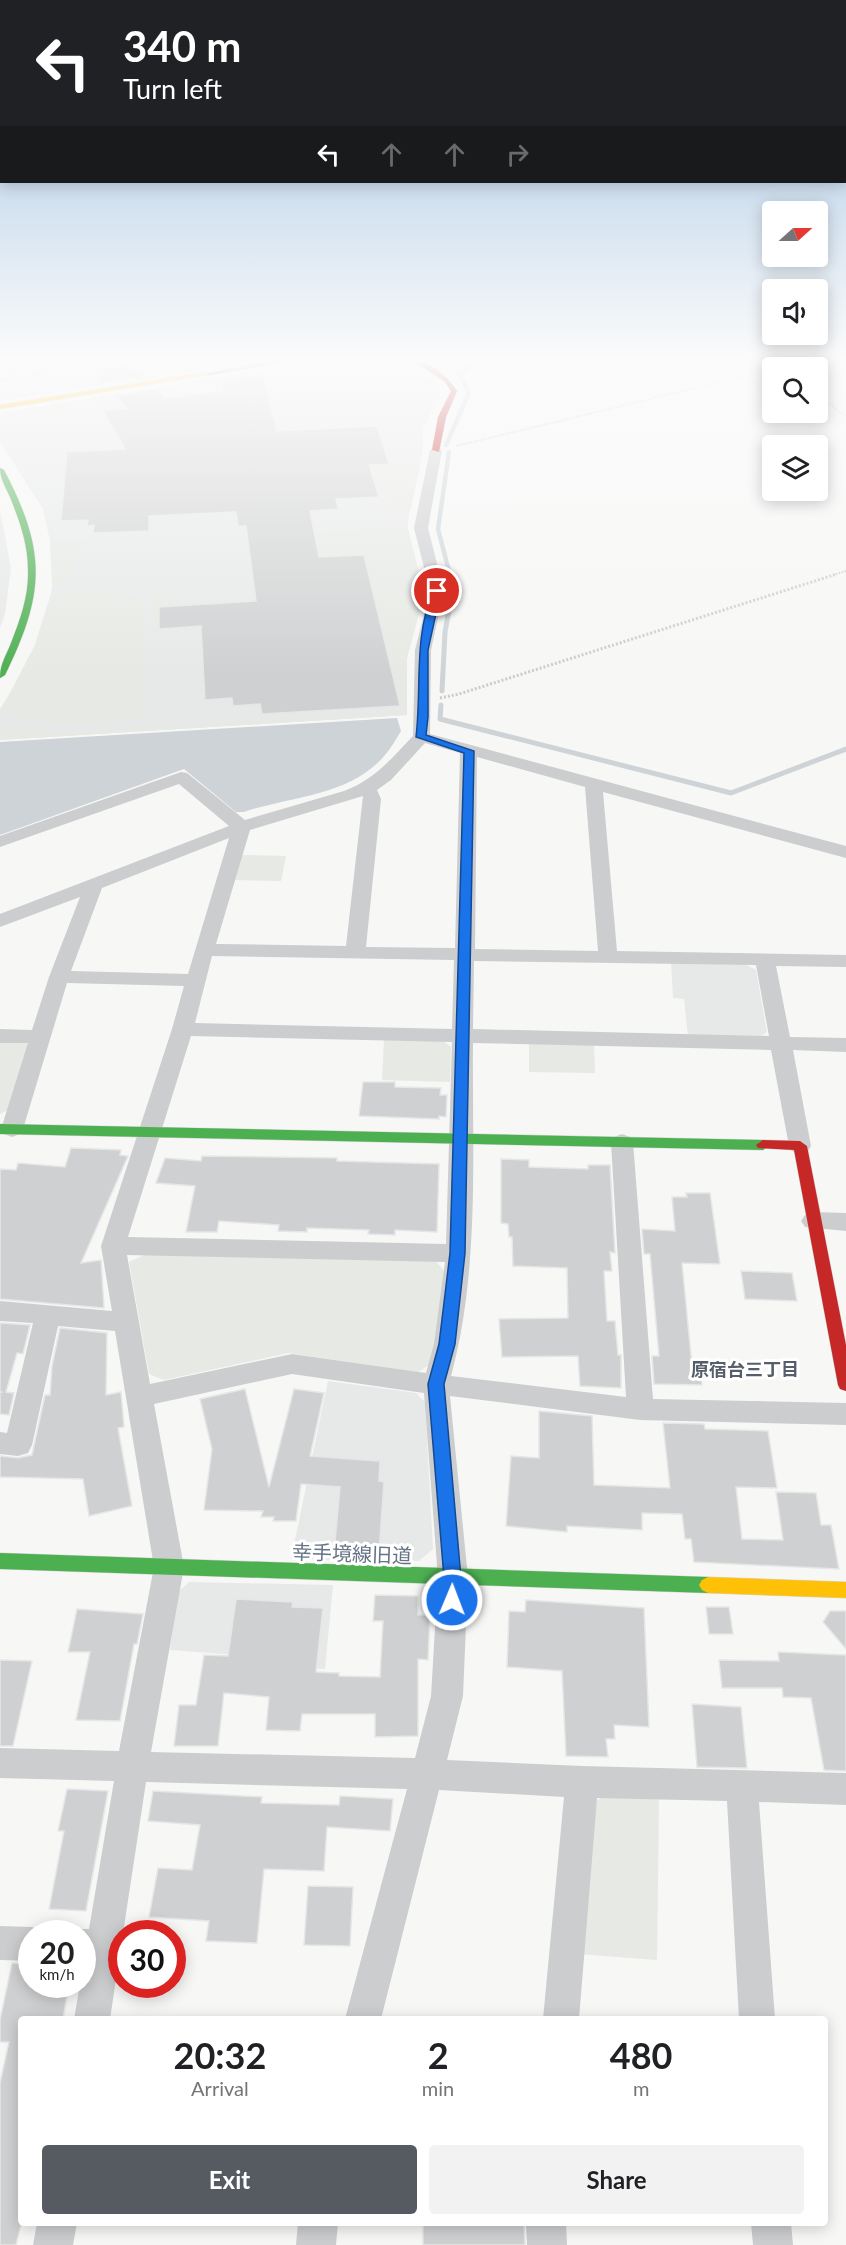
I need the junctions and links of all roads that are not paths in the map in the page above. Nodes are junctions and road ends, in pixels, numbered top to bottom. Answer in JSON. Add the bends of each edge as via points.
{"nodes":[{"id":1,"x":433,"y":466,"type":"edge"},
{"id":2,"x":0,"y":470,"type":"edge"},
{"id":3,"x":0,"y":675,"type":"edge"},
{"id":4,"x":421,"y":737,"type":"junction"},
{"id":5,"x":469,"y":751,"type":"junction"},
{"id":6,"x":594,"y":785,"type":"junction"},
{"id":7,"x":366,"y":789,"type":"junction"},
{"id":8,"x":242,"y":827,"type":"junction"},
{"id":9,"x":0,"y":842,"type":"edge"},
{"id":10,"x":846,"y":852,"type":"edge"},
{"id":11,"x":94,"y":884,"type":"junction"},
{"id":12,"x":0,"y":921,"type":"edge"},
{"id":13,"x":204,"y":950,"type":"junction"},
{"id":14,"x":355,"y":953,"type":"junction"},
{"id":15,"x":464,"y":956,"type":"junction"},
{"id":16,"x":608,"y":957,"type":"junction"},
{"id":17,"x":765,"y":959,"type":"junction"},
{"id":18,"x":846,"y":961,"type":"edge"},
{"id":19,"x":59,"y":977,"type":"junction"},
{"id":20,"x":197,"y":980,"type":"junction"},
{"id":21,"x":183,"y":1029,"type":"junction"},
{"id":22,"x":0,"y":1036,"type":"edge"},
{"id":23,"x":463,"y":1036,"type":"junction"},
{"id":24,"x":41,"y":1037,"type":"junction"},
{"id":25,"x":782,"y":1044,"type":"junction"},
{"id":26,"x":846,"y":1045,"type":"edge"},
{"id":27,"x":6,"y":1129,"type":"edge"},
{"id":28,"x":151,"y":1132,"type":"junction"},
{"id":29,"x":459,"y":1140,"type":"junction"},
{"id":30,"x":622,"y":1142,"type":"junction"},
{"id":31,"x":800,"y":1146,"type":"junction"},
{"id":32,"x":813,"y":1221,"type":"junction"},
{"id":33,"x":846,"y":1222,"type":"edge"},
{"id":34,"x":113,"y":1246,"type":"junction"},
{"id":35,"x":458,"y":1253,"type":"junction"},
{"id":36,"x":0,"y":1311,"type":"edge"},
{"id":37,"x":47,"y":1317,"type":"junction"},
{"id":38,"x":126,"y":1322,"type":"junction"},
{"id":39,"x":436,"y":1384,"type":"junction"},
{"id":40,"x":846,"y":1385,"type":"edge"},
{"id":41,"x":139,"y":1397,"type":"junction"},
{"id":42,"x":640,"y":1409,"type":"junction"},
{"id":43,"x":846,"y":1414,"type":"edge"},
{"id":44,"x":0,"y":1443,"type":"edge"},
{"id":45,"x":0,"y":1561,"type":"edge"},
{"id":46,"x":169,"y":1567,"type":"junction"},
{"id":47,"x":453,"y":1578,"type":"junction"},
{"id":48,"x":846,"y":1590,"type":"edge"},
{"id":49,"x":0,"y":1763,"type":"edge"},
{"id":50,"x":132,"y":1768,"type":"junction"},
{"id":51,"x":426,"y":1774,"type":"junction"},
{"id":52,"x":582,"y":1782,"type":"junction"},
{"id":53,"x":742,"y":1786,"type":"junction"},
{"id":54,"x":846,"y":1789,"type":"edge"},
{"id":55,"x":96,"y":1932,"type":"edge"},
{"id":56,"x":0,"y":1943,"type":"edge"},
{"id":57,"x":18,"y":1944,"type":"edge"},
{"id":58,"x":92,"y":1998,"type":"edge"},
{"id":59,"x":92,"y":2016,"type":"edge"},
{"id":60,"x":364,"y":2016,"type":"edge"},
{"id":61,"x":561,"y":2016,"type":"edge"},
{"id":62,"x":756,"y":2016,"type":"edge"},
{"id":63,"x":56,"y":2226,"type":"edge"},
{"id":64,"x":318,"y":2226,"type":"edge"},
{"id":65,"x":546,"y":2226,"type":"edge"},
{"id":66,"x":771,"y":2226,"type":"edge"},
{"id":67,"x":53,"y":2245,"type":"edge"},
{"id":68,"x":316,"y":2245,"type":"edge"},
{"id":69,"x":547,"y":2245,"type":"edge"},
{"id":70,"x":773,"y":2245,"type":"edge"}],
"edges":[{"from":1,"to":4,"type":"street","via":[[421,528],[437,591],[423,650]]},
{"from":2,"to":3,"type":"street","via":[[27,519],[33,562],[25,618]]},
{"from":4,"to":5,"type":"street"},
{"from":4,"to":7,"type":"street","via":[[396,766]]},
{"from":5,"to":6,"type":"street"},
{"from":5,"to":15,"type":"street"},
{"from":6,"to":10,"type":"street"},
{"from":6,"to":16,"type":"street"},
{"from":7,"to":8,"type":"street"},
{"from":7,"to":14,"type":"street","via":[[372,799]]},
{"from":8,"to":9,"type":"street","via":[[181,777]]},
{"from":8,"to":11,"type":"street"},
{"from":8,"to":13,"type":"street"},
{"from":11,"to":12,"type":"street"},
{"from":11,"to":19,"type":"street"},
{"from":13,"to":14,"type":"street"},
{"from":13,"to":20,"type":"street"},
{"from":14,"to":15,"type":"street"},
{"from":15,"to":16,"type":"street"},
{"from":15,"to":23,"type":"street"},
{"from":16,"to":17,"type":"street"},
{"from":17,"to":18,"type":"street"},
{"from":17,"to":25,"type":"street"},
{"from":19,"to":20,"type":"street"},
{"from":19,"to":24,"type":"street"},
{"from":20,"to":21,"type":"street"},
{"from":21,"to":23,"type":"street"},
{"from":21,"to":28,"type":"street"},
{"from":22,"to":24,"type":"street"},
{"from":23,"to":25,"type":"street"},
{"from":23,"to":29,"type":"street"},
{"from":24,"to":27,"type":"street"},
{"from":25,"to":26,"type":"street"},
{"from":25,"to":31,"type":"street"},
{"from":27,"to":28,"type":"street"},
{"from":28,"to":29,"type":"street"},
{"from":28,"to":34,"type":"street"},
{"from":29,"to":30,"type":"street"},
{"from":29,"to":35,"type":"street"},
{"from":30,"to":31,"type":"street"},
{"from":30,"to":42,"type":"street"},
{"from":31,"to":32,"type":"street"},
{"from":32,"to":33,"type":"street"},
{"from":32,"to":40,"type":"street"},
{"from":34,"to":35,"type":"street"},
{"from":34,"to":38,"type":"street"},
{"from":35,"to":39,"type":"street","via":[[447,1344]]},
{"from":36,"to":37,"type":"street"},
{"from":37,"to":38,"type":"street"},
{"from":37,"to":44,"type":"street","via":[[18,1445]]},
{"from":38,"to":41,"type":"street"},
{"from":39,"to":41,"type":"street","via":[[292,1364]]},
{"from":39,"to":42,"type":"street"},
{"from":39,"to":47,"type":"street"},
{"from":41,"to":46,"type":"street"},
{"from":42,"to":43,"type":"street"},
{"from":45,"to":46,"type":"street","name":"幸手境線旧道"},
{"from":46,"to":47,"type":"street","name":"幸手境線旧道"},
{"from":46,"to":50,"type":"street"},
{"from":47,"to":48,"type":"street","name":"幸手境線旧道"},
{"from":47,"to":51,"type":"street","via":[[447,1696]]},
{"from":49,"to":50,"type":"street"},
{"from":50,"to":51,"type":"street"},
{"from":50,"to":55,"type":"street"},
{"from":51,"to":52,"type":"street"},
{"from":51,"to":60,"type":"street"},
{"from":52,"to":53,"type":"street"},
{"from":52,"to":61,"type":"street"},
{"from":53,"to":54,"type":"street"},
{"from":53,"to":62,"type":"street"},
{"from":56,"to":57,"type":"street"},
{"from":58,"to":59,"type":"street"},
{"from":63,"to":67,"type":"street"},
{"from":64,"to":68,"type":"street"},
{"from":65,"to":69,"type":"street"},
{"from":66,"to":70,"type":"street"}]}
